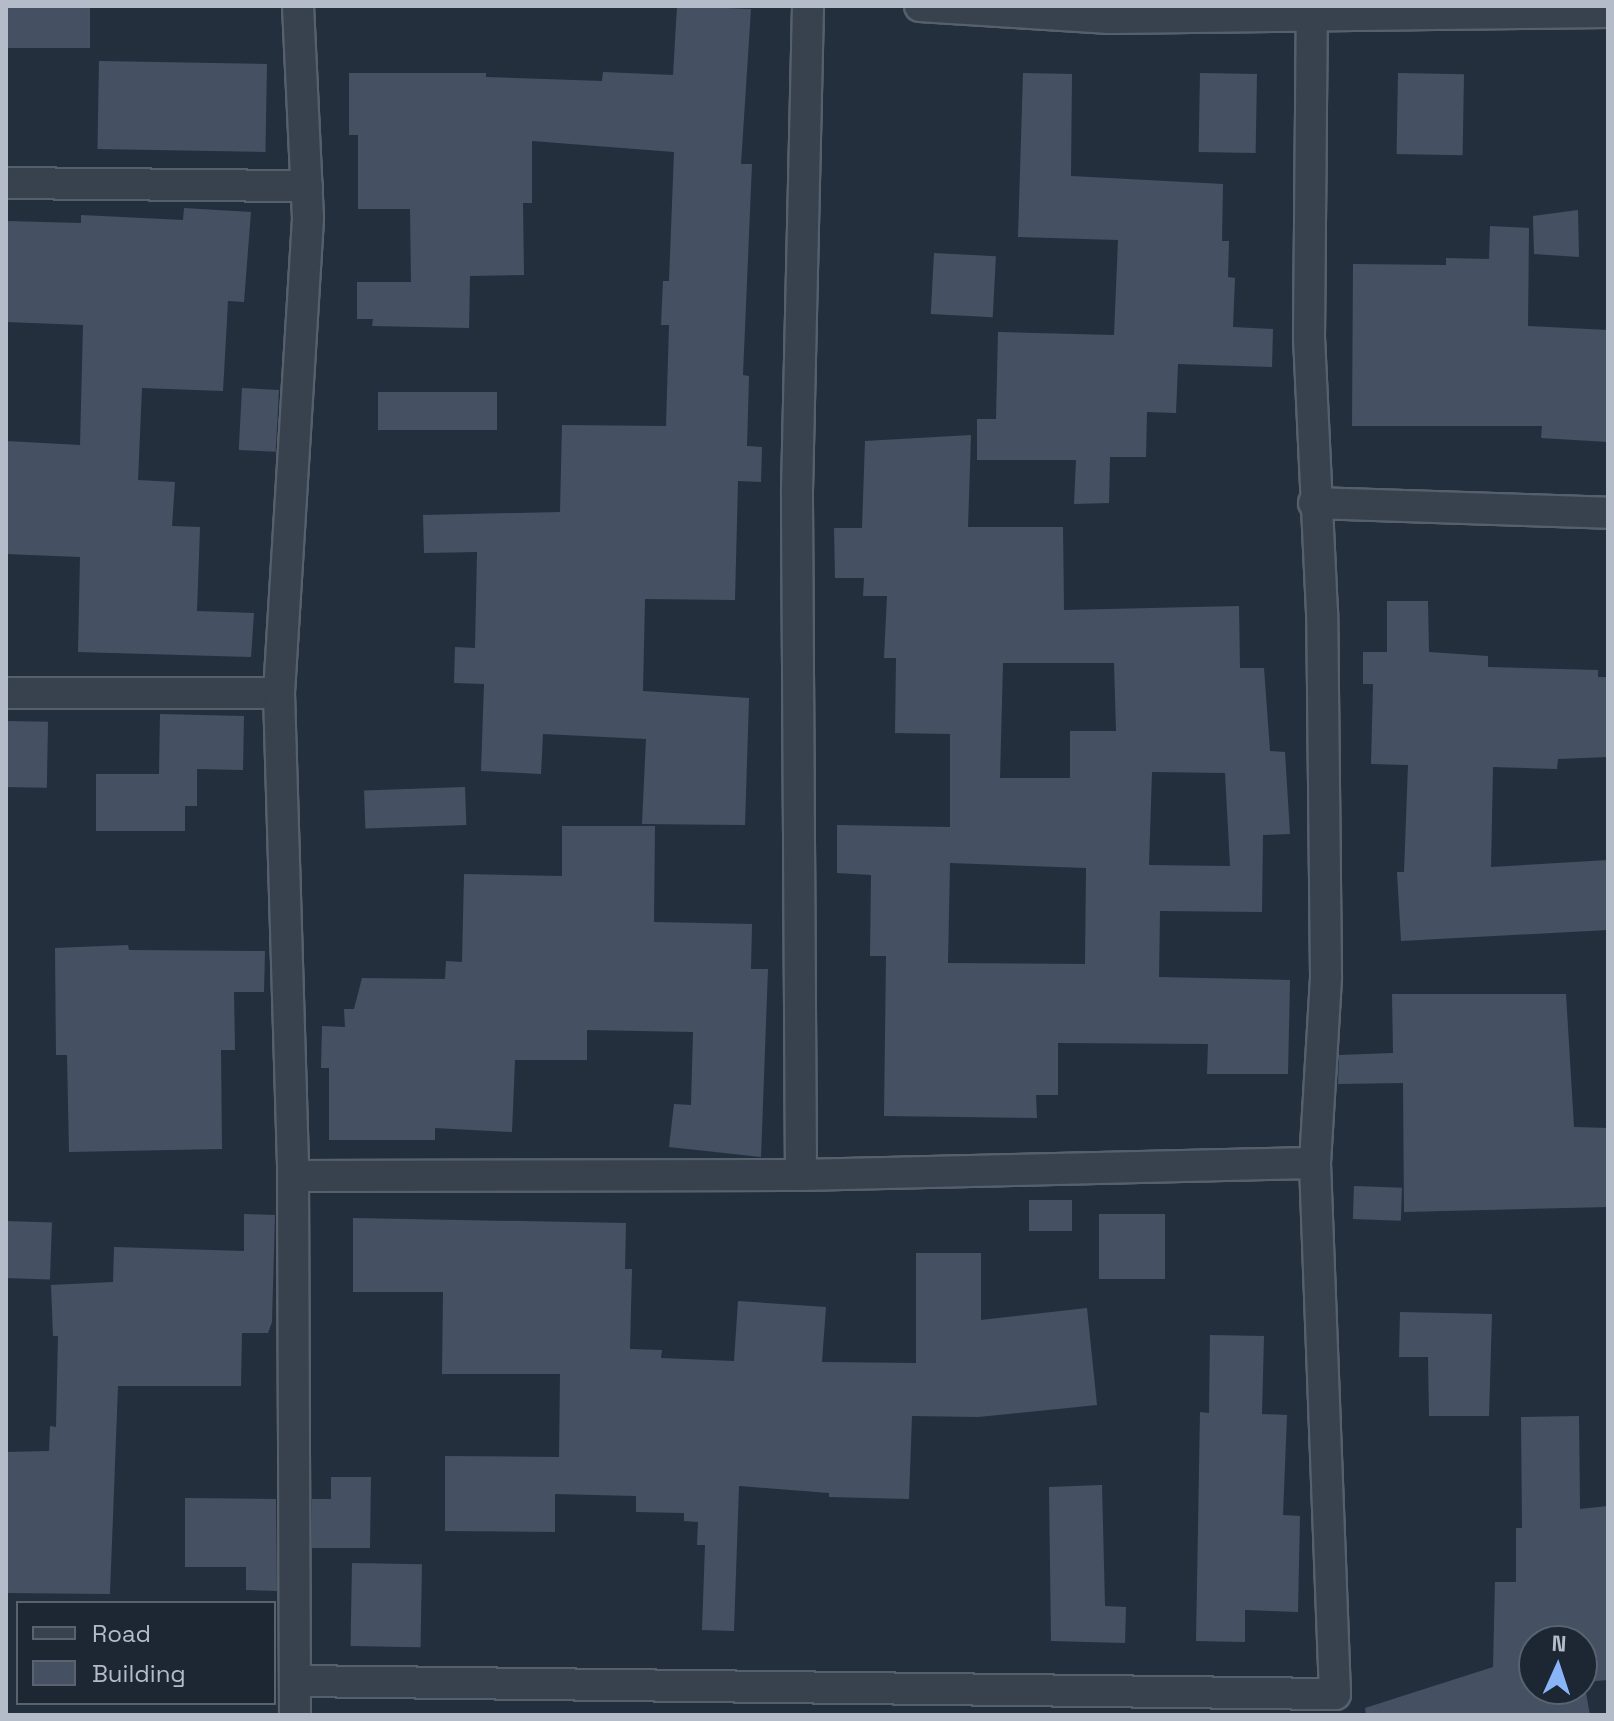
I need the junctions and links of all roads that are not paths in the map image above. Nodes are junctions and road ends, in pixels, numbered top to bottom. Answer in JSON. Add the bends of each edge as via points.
{"nodes":[{"id":1,"x":298,"y":6,"type":"edge"},
{"id":2,"x":808,"y":6,"type":"edge"},
{"id":3,"x":920,"y":6,"type":"edge"},
{"id":4,"x":1608,"y":12,"type":"edge"},
{"id":5,"x":1312,"y":18,"type":"junction"},
{"id":6,"x":6,"y":183,"type":"edge"},
{"id":7,"x":307,"y":186,"type":"junction"},
{"id":8,"x":1314,"y":503,"type":"junction"},
{"id":9,"x":1608,"y":513,"type":"edge"},
{"id":10,"x":6,"y":693,"type":"edge"},
{"id":11,"x":279,"y":693,"type":"junction"},
{"id":12,"x":1315,"y":1163,"type":"junction"},
{"id":13,"x":801,"y":1175,"type":"junction"},
{"id":14,"x":293,"y":1176,"type":"junction"},
{"id":15,"x":296,"y":1681,"type":"junction"},
{"id":16,"x":295,"y":1715,"type":"edge"}],
"edges":[{"from":1,"to":7,"type":"street"},
{"from":2,"to":13,"type":"street","via":[[797,491]]},
{"from":3,"to":5,"type":"street","via":[[1110,18]]},
{"from":4,"to":5,"type":"street"},
{"from":5,"to":8,"type":"street","via":[[1309,338]]},
{"from":6,"to":7,"type":"street"},
{"from":7,"to":11,"type":"street"},
{"from":8,"to":9,"type":"street"},
{"from":8,"to":12,"type":"street","via":[[1322,613],[1326,976]]},
{"from":10,"to":11,"type":"street"},
{"from":11,"to":14,"type":"street"},
{"from":12,"to":13,"type":"street"},
{"from":12,"to":15,"type":"street","via":[[1335,1694]]},
{"from":13,"to":14,"type":"street"},
{"from":14,"to":15,"type":"street"},
{"from":15,"to":16,"type":"street"}]}
